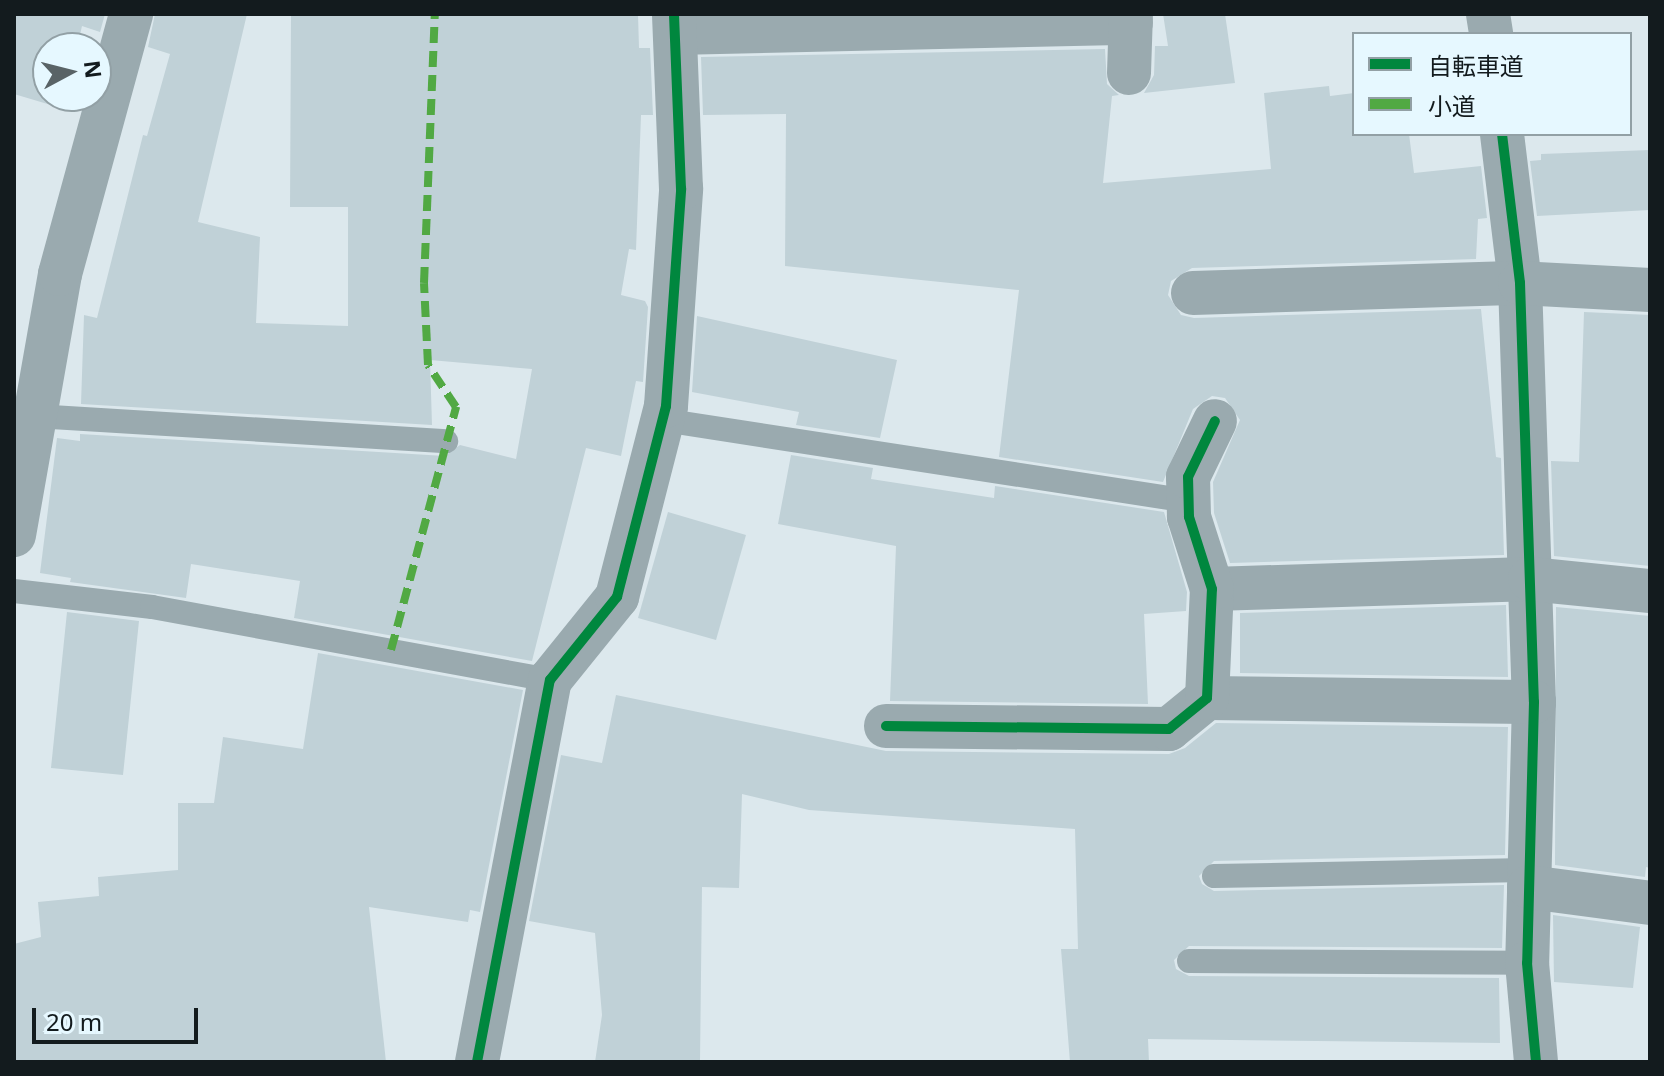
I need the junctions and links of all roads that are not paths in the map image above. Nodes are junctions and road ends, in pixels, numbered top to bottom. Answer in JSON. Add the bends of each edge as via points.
{"nodes":[{"id":1,"x":131,"y":14,"type":"edge"},
{"id":2,"x":1131,"y":19,"type":"edge"},
{"id":3,"x":675,"y":23,"type":"edge"},
{"id":4,"x":1129,"y":73,"type":"dead end"},
{"id":5,"x":1502,"y":136,"type":"edge"},
{"id":6,"x":1520,"y":283,"type":"junction"},
{"id":7,"x":1650,"y":290,"type":"edge"},
{"id":8,"x":1193,"y":293,"type":"dead end"},
{"id":9,"x":35,"y":416,"type":"junction"},
{"id":10,"x":663,"y":420,"type":"junction"},
{"id":11,"x":1215,"y":421,"type":"dead end"},
{"id":12,"x":446,"y":441,"type":"dead end"},
{"id":13,"x":1188,"y":501,"type":"junction"},
{"id":14,"x":14,"y":535,"type":"edge"},
{"id":15,"x":1530,"y":579,"type":"junction"},
{"id":16,"x":1212,"y":589,"type":"junction"},
{"id":17,"x":14,"y":591,"type":"edge"},
{"id":18,"x":1650,"y":591,"type":"edge"},
{"id":19,"x":550,"y":680,"type":"junction"},
{"id":20,"x":1207,"y":698,"type":"junction"},
{"id":21,"x":1534,"y":702,"type":"junction"},
{"id":22,"x":886,"y":726,"type":"dead end"},
{"id":23,"x":1214,"y":876,"type":"dead end"},
{"id":24,"x":1529,"y":879,"type":"junction"},
{"id":25,"x":1650,"y":903,"type":"edge"},
{"id":26,"x":1189,"y":961,"type":"dead end"},
{"id":27,"x":1527,"y":963,"type":"junction"},
{"id":28,"x":477,"y":1062,"type":"edge"},
{"id":29,"x":1536,"y":1062,"type":"edge"}],
"edges":[{"from":1,"to":9,"type":"street","via":[[60,274]]},
{"from":2,"to":3,"type":"street"},
{"from":2,"to":4,"type":"street"},
{"from":3,"to":10,"type":"street","via":[[681,189]]},
{"from":5,"to":6,"type":"street"},
{"from":6,"to":7,"type":"street"},
{"from":6,"to":8,"type":"street"},
{"from":6,"to":15,"type":"street"},
{"from":9,"to":12,"type":"lane"},
{"from":9,"to":14,"type":"street"},
{"from":10,"to":13,"type":"lane"},
{"from":10,"to":19,"type":"street","via":[[617,597]]},
{"from":11,"to":13,"type":"street","via":[[1188,477]]},
{"from":13,"to":16,"type":"street"},
{"from":15,"to":16,"type":"street"},
{"from":15,"to":18,"type":"street"},
{"from":15,"to":21,"type":"street"},
{"from":16,"to":20,"type":"street"},
{"from":17,"to":19,"type":"lane","via":[[152,607]]},
{"from":19,"to":28,"type":"street"},
{"from":20,"to":21,"type":"street"},
{"from":20,"to":22,"type":"street","via":[[1169,729]]},
{"from":21,"to":24,"type":"street"},
{"from":23,"to":24,"type":"lane"},
{"from":24,"to":25,"type":"street"},
{"from":24,"to":27,"type":"street"},
{"from":26,"to":27,"type":"lane"},
{"from":27,"to":29,"type":"street"}]}
